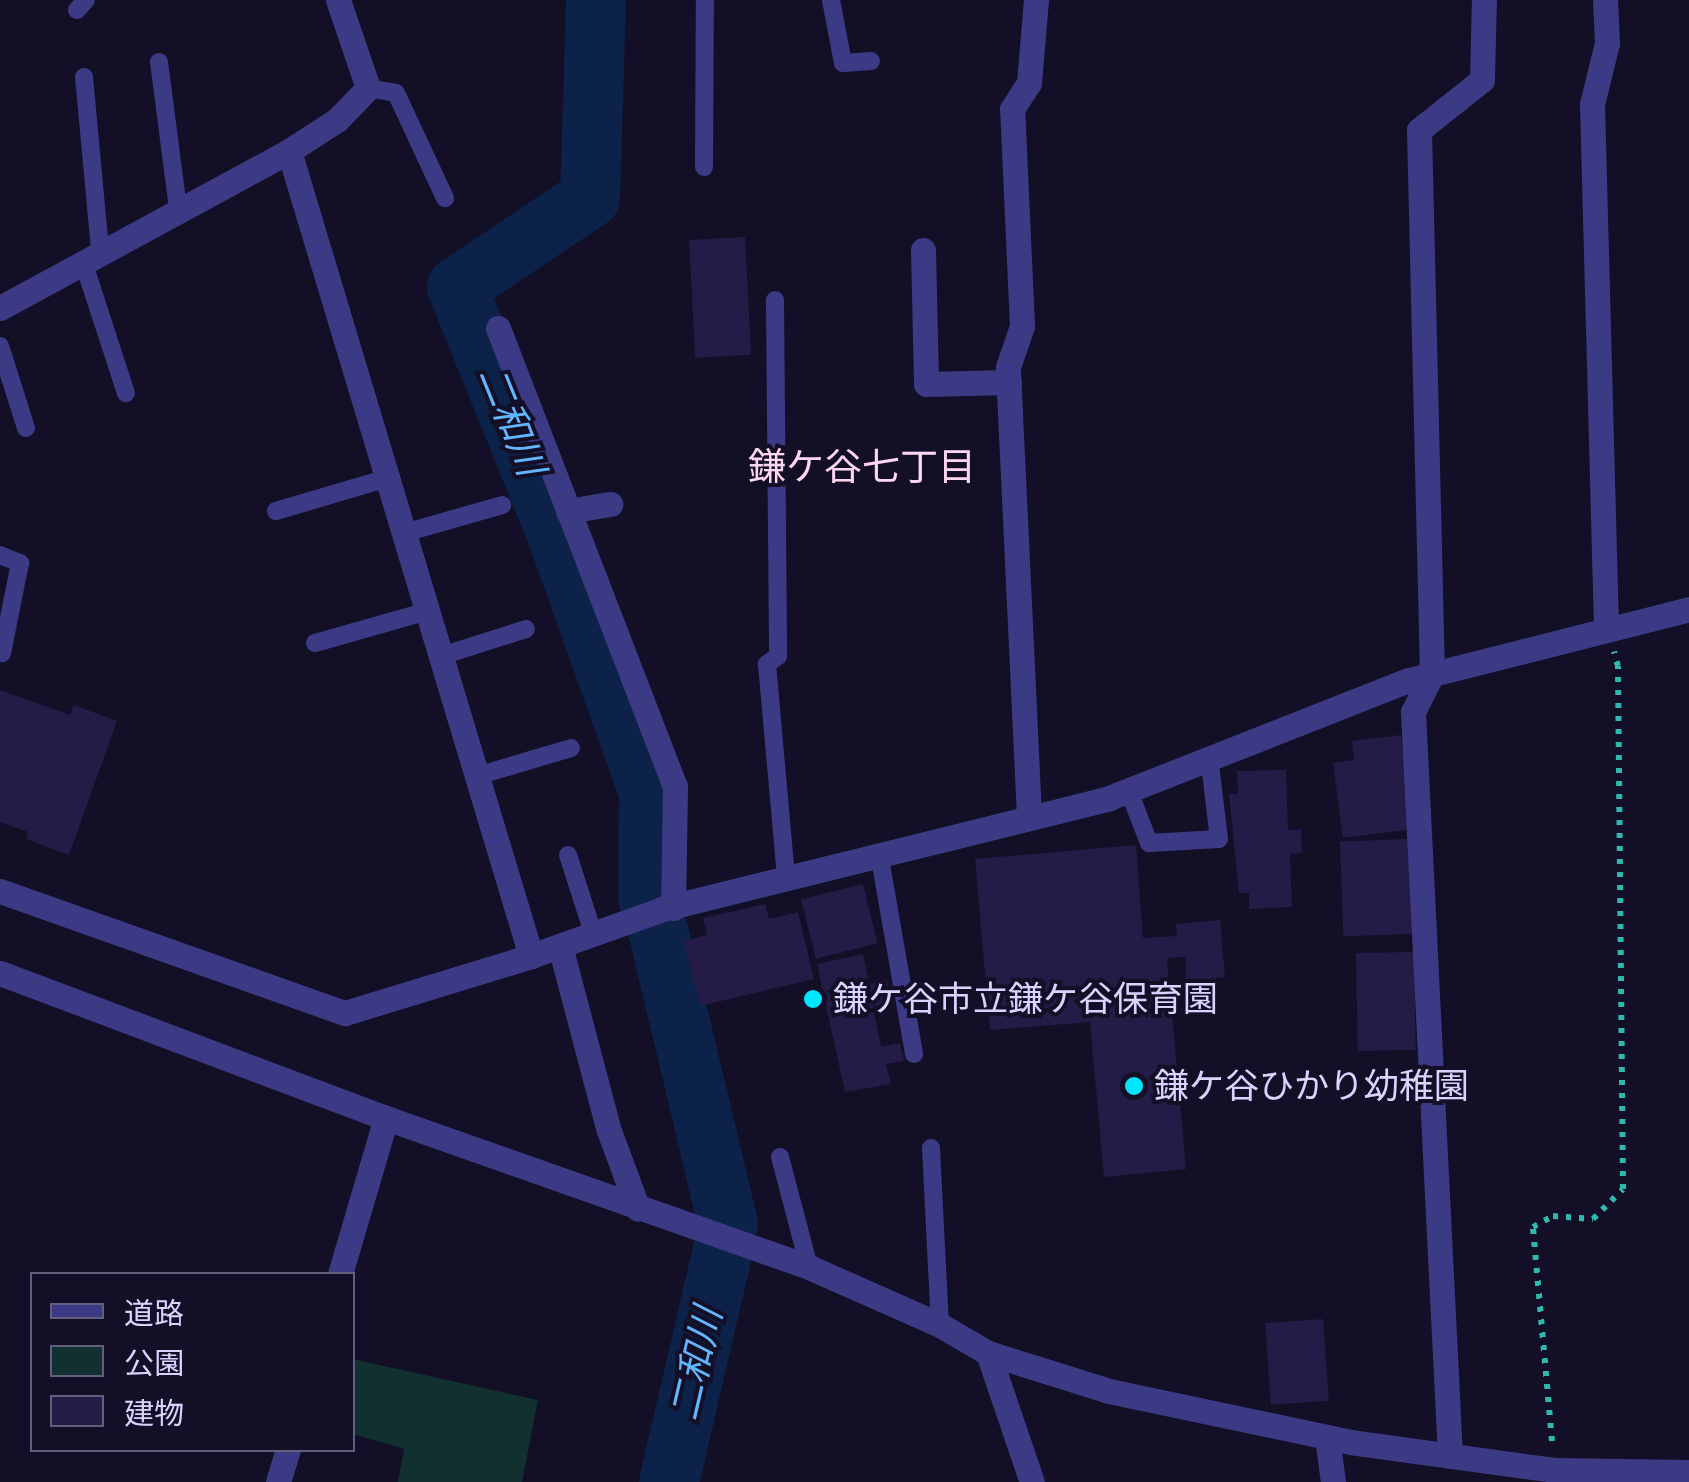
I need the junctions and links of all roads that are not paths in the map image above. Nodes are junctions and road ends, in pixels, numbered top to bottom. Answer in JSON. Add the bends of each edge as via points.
{"nodes":[{"id":1,"x":338,"y":0,"type":"edge"},
{"id":2,"x":706,"y":0,"type":"edge"},
{"id":3,"x":831,"y":0,"type":"edge"},
{"id":4,"x":1036,"y":0,"type":"edge"},
{"id":5,"x":1484,"y":0,"type":"edge"},
{"id":6,"x":1605,"y":0,"type":"edge"},
{"id":7,"x":871,"y":61,"type":"dead end"},
{"id":8,"x":159,"y":62,"type":"dead end"},
{"id":9,"x":84,"y":78,"type":"dead end"},
{"id":10,"x":368,"y":88,"type":"junction"},
{"id":11,"x":289,"y":151,"type":"junction"},
{"id":12,"x":704,"y":167,"type":"dead end"},
{"id":13,"x":445,"y":198,"type":"dead end"},
{"id":14,"x":178,"y":208,"type":"junction"},
{"id":15,"x":922,"y":250,"type":"dead end"},
{"id":16,"x":92,"y":255,"type":"junction"},
{"id":17,"x":775,"y":300,"type":"dead end"},
{"id":18,"x":0,"y":308,"type":"edge"},
{"id":19,"x":498,"y":328,"type":"dead end"},
{"id":20,"x":0,"y":346,"type":"edge"},
{"id":21,"x":1009,"y":382,"type":"junction"},
{"id":22,"x":126,"y":393,"type":"dead end"},
{"id":23,"x":26,"y":428,"type":"dead end"},
{"id":24,"x":388,"y":478,"type":"junction"},
{"id":25,"x":610,"y":504,"type":"dead end"},
{"id":26,"x":502,"y":505,"type":"dead end"},
{"id":27,"x":276,"y":511,"type":"dead end"},
{"id":28,"x":568,"y":511,"type":"junction"},
{"id":29,"x":404,"y":533,"type":"junction"},
{"id":30,"x":0,"y":555,"type":"edge"},
{"id":31,"x":1689,"y":609,"type":"edge"},
{"id":32,"x":428,"y":611,"type":"junction"},
{"id":33,"x":1606,"y":628,"type":"junction"},
{"id":34,"x":526,"y":630,"type":"dead end"},
{"id":35,"x":315,"y":642,"type":"dead end"},
{"id":36,"x":2,"y":654,"type":"edge"},
{"id":37,"x":441,"y":656,"type":"junction"},
{"id":38,"x":1432,"y":674,"type":"junction"},
{"id":39,"x":571,"y":748,"type":"dead end"},
{"id":40,"x":1209,"y":756,"type":"junction"},
{"id":41,"x":477,"y":776,"type":"junction"},
{"id":42,"x":1128,"y":789,"type":"junction"},
{"id":43,"x":1029,"y":816,"type":"junction"},
{"id":44,"x":879,"y":853,"type":"junction"},
{"id":45,"x":568,"y":855,"type":"dead end"},
{"id":46,"x":786,"y":876,"type":"junction"},
{"id":47,"x":0,"y":892,"type":"edge"},
{"id":48,"x":659,"y":911,"type":"junction"},
{"id":49,"x":592,"y":933,"type":"junction"},
{"id":50,"x":560,"y":946,"type":"junction"},
{"id":51,"x":531,"y":956,"type":"junction"},
{"id":52,"x":0,"y":973,"type":"edge"},
{"id":53,"x":914,"y":1054,"type":"dead end"},
{"id":54,"x":386,"y":1118,"type":"junction"},
{"id":55,"x":932,"y":1148,"type":"dead end"},
{"id":56,"x":780,"y":1157,"type":"dead end"},
{"id":57,"x":638,"y":1209,"type":"junction"},
{"id":58,"x":810,"y":1267,"type":"junction"},
{"id":59,"x":341,"y":1272,"type":"edge"},
{"id":60,"x":940,"y":1325,"type":"junction"},
{"id":61,"x":988,"y":1353,"type":"junction"},
{"id":62,"x":1327,"y":1437,"type":"junction"},
{"id":63,"x":287,"y":1452,"type":"edge"},
{"id":64,"x":1450,"y":1456,"type":"junction"},
{"id":65,"x":1483,"y":1471,"type":"edge"},
{"id":66,"x":1689,"y":1472,"type":"edge"},
{"id":67,"x":1635,"y":1477,"type":"edge"},
{"id":68,"x":278,"y":1482,"type":"edge"},
{"id":69,"x":1032,"y":1482,"type":"edge"},
{"id":70,"x":1333,"y":1482,"type":"edge"}],
"edges":[{"from":1,"to":10,"type":"street"},
{"from":2,"to":12,"type":"lane"},
{"from":3,"to":7,"type":"lane","via":[[844,64]]},
{"from":4,"to":21,"type":"street","via":[[1029,83],[1012,109],[1022,326]]},
{"from":5,"to":38,"type":"street","via":[[1482,80],[1419,130]]},
{"from":6,"to":33,"type":"street","via":[[1606,43],[1592,104]]},
{"from":8,"to":14,"type":"lane"},
{"from":9,"to":16,"type":"lane"},
{"from":10,"to":11,"type":"street","via":[[337,120]]},
{"from":10,"to":13,"type":"lane","via":[[396,93]]},
{"from":11,"to":14,"type":"street"},
{"from":11,"to":24,"type":"street"},
{"from":14,"to":16,"type":"street"},
{"from":15,"to":21,"type":"street","via":[[926,384]]},
{"from":16,"to":18,"type":"street"},
{"from":16,"to":22,"type":"lane"},
{"from":17,"to":46,"type":"lane","via":[[778,656],[767,664]]},
{"from":19,"to":28,"type":"street"},
{"from":20,"to":23,"type":"lane"},
{"from":21,"to":43,"type":"street"},
{"from":24,"to":27,"type":"lane"},
{"from":24,"to":29,"type":"street"},
{"from":25,"to":28,"type":"street"},
{"from":26,"to":29,"type":"lane"},
{"from":28,"to":48,"type":"street","via":[[675,786]]},
{"from":29,"to":32,"type":"street"},
{"from":30,"to":36,"type":"lane","via":[[20,563]]},
{"from":31,"to":33,"type":"street"},
{"from":32,"to":35,"type":"lane"},
{"from":32,"to":37,"type":"street"},
{"from":33,"to":38,"type":"street"},
{"from":34,"to":37,"type":"lane"},
{"from":37,"to":41,"type":"street"},
{"from":38,"to":40,"type":"street"},
{"from":38,"to":64,"type":"street","via":[[1413,712]]},
{"from":39,"to":41,"type":"lane"},
{"from":40,"to":42,"type":"street"},
{"from":40,"to":42,"type":"lane","via":[[1219,839],[1149,844]]},
{"from":41,"to":51,"type":"street"},
{"from":42,"to":43,"type":"street"},
{"from":43,"to":44,"type":"street"},
{"from":44,"to":46,"type":"street"},
{"from":44,"to":53,"type":"lane"},
{"from":45,"to":49,"type":"lane"},
{"from":46,"to":48,"type":"street"},
{"from":47,"to":51,"type":"street","via":[[344,1012]]},
{"from":48,"to":49,"type":"street"},
{"from":49,"to":50,"type":"street"},
{"from":50,"to":51,"type":"street"},
{"from":50,"to":57,"type":"street","via":[[608,1128]]},
{"from":52,"to":54,"type":"street"},
{"from":54,"to":57,"type":"street"},
{"from":54,"to":59,"type":"street"},
{"from":55,"to":60,"type":"lane"},
{"from":56,"to":58,"type":"lane"},
{"from":57,"to":58,"type":"street"},
{"from":58,"to":60,"type":"street"},
{"from":60,"to":61,"type":"street"},
{"from":61,"to":62,"type":"street","via":[[1109,1391]]},
{"from":61,"to":69,"type":"street"},
{"from":62,"to":64,"type":"street"},
{"from":62,"to":70,"type":"street"},
{"from":63,"to":68,"type":"street"},
{"from":64,"to":65,"type":"street"},
{"from":65,"to":67,"type":"street"},
{"from":66,"to":67,"type":"street"}]}
